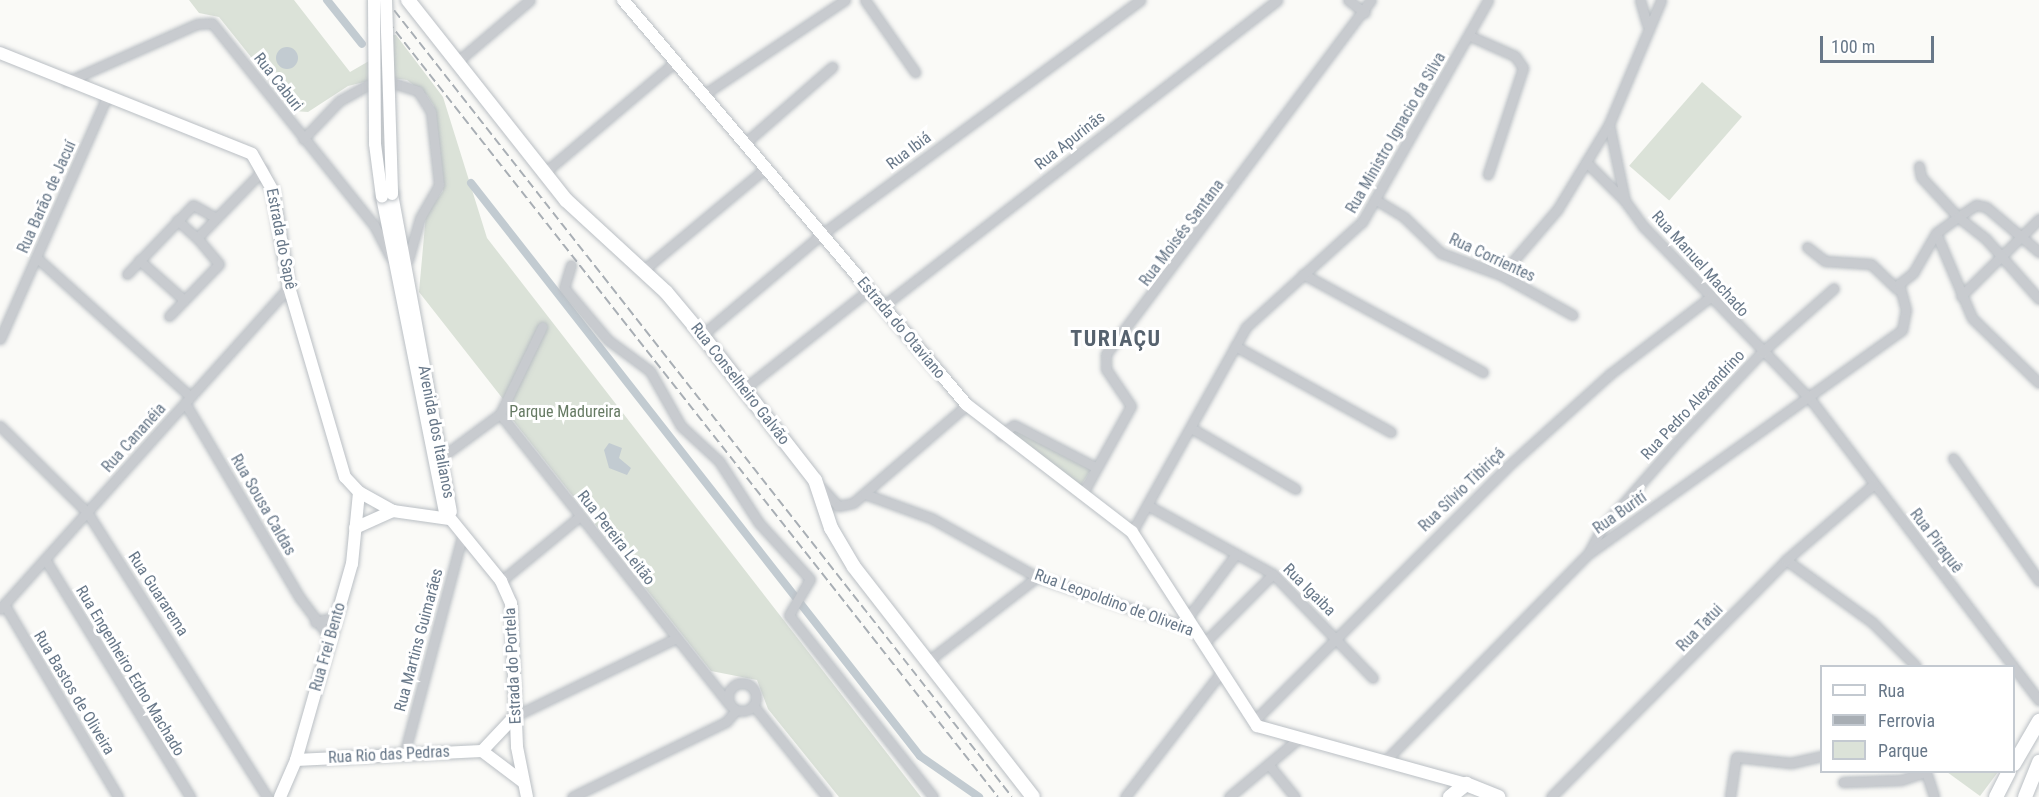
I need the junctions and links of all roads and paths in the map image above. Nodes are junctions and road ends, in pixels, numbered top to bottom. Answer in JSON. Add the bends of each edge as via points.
{"nodes":[{"id":1,"x":374,"y":0,"type":"edge"},
{"id":2,"x":386,"y":0,"type":"edge"},
{"id":3,"x":408,"y":0,"type":"edge"},
{"id":4,"x":530,"y":0,"type":"edge"},
{"id":5,"x":623,"y":0,"type":"edge"},
{"id":6,"x":845,"y":0,"type":"edge"},
{"id":7,"x":865,"y":0,"type":"edge"},
{"id":8,"x":1140,"y":0,"type":"edge"},
{"id":9,"x":1277,"y":0,"type":"edge"},
{"id":10,"x":1348,"y":0,"type":"edge"},
{"id":11,"x":1371,"y":0,"type":"edge"},
{"id":12,"x":1488,"y":0,"type":"edge"},
{"id":13,"x":1640,"y":0,"type":"edge"},
{"id":14,"x":1661,"y":0,"type":"edge"},
{"id":15,"x":1365,"y":13,"type":"junction"},
{"id":16,"x":1647,"y":24,"type":"junction"},
{"id":17,"x":1470,"y":36,"type":"junction"},
{"id":18,"x":0,"y":53,"type":"edge"},
{"id":19,"x":458,"y":61,"type":"junction"},
{"id":20,"x":675,"y":62,"type":"junction"},
{"id":21,"x":832,"y":67,"type":"dead end"},
{"id":22,"x":91,"y":70,"type":"junction"},
{"id":23,"x":915,"y":72,"type":"dead end"},
{"id":24,"x":66,"y":82,"type":"junction"},
{"id":25,"x":90,"y":92,"type":"junction"},
{"id":26,"x":703,"y":94,"type":"junction"},
{"id":27,"x":106,"y":99,"type":"junction"},
{"id":28,"x":1609,"y":124,"type":"junction"},
{"id":29,"x":303,"y":139,"type":"junction"},
{"id":30,"x":745,"y":143,"type":"junction"},
{"id":31,"x":1586,"y":162,"type":"junction"},
{"id":32,"x":1919,"y":166,"type":"dead end"},
{"id":33,"x":766,"y":168,"type":"junction"},
{"id":34,"x":264,"y":169,"type":"junction"},
{"id":35,"x":544,"y":173,"type":"junction"},
{"id":36,"x":1488,"y":174,"type":"dead end"},
{"id":37,"x":387,"y":196,"type":"junction"},
{"id":38,"x":1376,"y":200,"type":"junction"},
{"id":39,"x":1625,"y":201,"type":"junction"},
{"id":40,"x":1958,"y":217,"type":"junction"},
{"id":41,"x":216,"y":218,"type":"junction"},
{"id":42,"x":2039,"y":219,"type":"edge"},
{"id":43,"x":177,"y":220,"type":"junction"},
{"id":44,"x":1936,"y":233,"type":"junction"},
{"id":45,"x":822,"y":234,"type":"junction"},
{"id":46,"x":2023,"y":237,"type":"junction"},
{"id":47,"x":197,"y":238,"type":"junction"},
{"id":48,"x":1807,"y":247,"type":"dead end"},
{"id":49,"x":2039,"y":252,"type":"edge"},
{"id":50,"x":2003,"y":256,"type":"junction"},
{"id":51,"x":37,"y":258,"type":"junction"},
{"id":52,"x":139,"y":260,"type":"junction"},
{"id":53,"x":571,"y":265,"type":"dead end"},
{"id":54,"x":394,"y":266,"type":"junction"},
{"id":55,"x":641,"y":272,"type":"junction"},
{"id":56,"x":128,"y":274,"type":"dead end"},
{"id":57,"x":1303,"y":274,"type":"junction"},
{"id":58,"x":1502,"y":275,"type":"junction"},
{"id":59,"x":289,"y":286,"type":"junction"},
{"id":60,"x":1833,"y":288,"type":"dead end"},
{"id":61,"x":1897,"y":289,"type":"junction"},
{"id":62,"x":869,"y":290,"type":"junction"},
{"id":63,"x":1961,"y":296,"type":"junction"},
{"id":64,"x":1709,"y":298,"type":"junction"},
{"id":65,"x":408,"y":299,"type":"junction"},
{"id":66,"x":2039,"y":299,"type":"edge"},
{"id":67,"x":184,"y":300,"type":"junction"},
{"id":68,"x":883,"y":306,"type":"junction"},
{"id":69,"x":1573,"y":315,"type":"dead end"},
{"id":70,"x":169,"y":316,"type":"dead end"},
{"id":71,"x":542,"y":327,"type":"dead end"},
{"id":72,"x":702,"y":335,"type":"junction"},
{"id":73,"x":0,"y":339,"type":"edge"},
{"id":74,"x":1235,"y":346,"type":"junction"},
{"id":75,"x":1762,"y":352,"type":"junction"},
{"id":76,"x":1483,"y":372,"type":"dead end"},
{"id":77,"x":2039,"y":383,"type":"edge"},
{"id":78,"x":744,"y":389,"type":"junction"},
{"id":79,"x":188,"y":400,"type":"junction"},
{"id":80,"x":1811,"y":400,"type":"junction"},
{"id":81,"x":967,"y":405,"type":"junction"},
{"id":82,"x":500,"y":414,"type":"junction"},
{"id":83,"x":0,"y":426,"type":"edge"},
{"id":84,"x":1191,"y":428,"type":"junction"},
{"id":85,"x":1391,"y":432,"type":"dead end"},
{"id":86,"x":1000,"y":435,"type":"junction"},
{"id":87,"x":443,"y":456,"type":"junction"},
{"id":88,"x":1953,"y":458,"type":"dead end"},
{"id":89,"x":1097,"y":468,"type":"junction"},
{"id":90,"x":815,"y":480,"type":"junction"},
{"id":91,"x":1874,"y":484,"type":"junction"},
{"id":92,"x":1296,"y":489,"type":"dead end"},
{"id":93,"x":440,"y":491,"type":"junction"},
{"id":94,"x":1084,"y":491,"type":"junction"},
{"id":95,"x":359,"y":492,"type":"junction"},
{"id":96,"x":865,"y":494,"type":"junction"},
{"id":97,"x":1147,"y":505,"type":"junction"},
{"id":98,"x":393,"y":511,"type":"junction"},
{"id":99,"x":418,"y":511,"type":"junction"},
{"id":100,"x":87,"y":512,"type":"junction"},
{"id":101,"x":579,"y":517,"type":"junction"},
{"id":102,"x":449,"y":519,"type":"junction"},
{"id":103,"x":355,"y":528,"type":"junction"},
{"id":104,"x":1132,"y":532,"type":"junction"},
{"id":105,"x":462,"y":537,"type":"junction"},
{"id":106,"x":1236,"y":554,"type":"junction"},
{"id":107,"x":1588,"y":554,"type":"junction"},
{"id":108,"x":45,"y":559,"type":"junction"},
{"id":109,"x":1786,"y":560,"type":"junction"},
{"id":110,"x":1273,"y":574,"type":"junction"},
{"id":111,"x":1037,"y":577,"type":"junction"},
{"id":112,"x":501,"y":581,"type":"junction"},
{"id":113,"x":2039,"y":581,"type":"edge"},
{"id":114,"x":2,"y":607,"type":"edge"},
{"id":115,"x":337,"y":616,"type":"junction"},
{"id":116,"x":1189,"y":616,"type":"junction"},
{"id":117,"x":315,"y":622,"type":"junction"},
{"id":118,"x":1201,"y":637,"type":"junction"},
{"id":119,"x":330,"y":638,"type":"junction"},
{"id":120,"x":676,"y":638,"type":"junction"},
{"id":121,"x":1337,"y":640,"type":"junction"},
{"id":122,"x":928,"y":661,"type":"junction"},
{"id":123,"x":1915,"y":665,"type":"edge"},
{"id":124,"x":2013,"y":665,"type":"edge"},
{"id":125,"x":2015,"y":668,"type":"edge"},
{"id":126,"x":1221,"y":670,"type":"junction"},
{"id":127,"x":1373,"y":678,"type":"dead end"},
{"id":128,"x":709,"y":681,"type":"junction"},
{"id":129,"x":732,"y":688,"type":"junction"},
{"id":130,"x":2039,"y":699,"type":"edge"},
{"id":131,"x":753,"y":705,"type":"junction"},
{"id":132,"x":733,"y":707,"type":"junction"},
{"id":133,"x":515,"y":716,"type":"junction"},
{"id":134,"x":1253,"y":722,"type":"junction"},
{"id":135,"x":2037,"y":729,"type":"edge"},
{"id":136,"x":1297,"y":740,"type":"junction"},
{"id":137,"x":405,"y":751,"type":"junction"},
{"id":138,"x":482,"y":751,"type":"junction"},
{"id":139,"x":1820,"y":756,"type":"edge"},
{"id":140,"x":1387,"y":759,"type":"junction"},
{"id":141,"x":296,"y":760,"type":"junction"},
{"id":142,"x":2015,"y":761,"type":"edge"},
{"id":143,"x":2039,"y":762,"type":"edge"},
{"id":144,"x":1269,"y":765,"type":"junction"},
{"id":145,"x":1920,"y":773,"type":"edge"},
{"id":146,"x":1926,"y":773,"type":"edge"},
{"id":147,"x":2008,"y":773,"type":"edge"},
{"id":148,"x":524,"y":782,"type":"junction"},
{"id":149,"x":1843,"y":782,"type":"dead end"},
{"id":150,"x":1466,"y":784,"type":"junction"},
{"id":151,"x":118,"y":797,"type":"edge"},
{"id":152,"x":190,"y":797,"type":"edge"},
{"id":153,"x":267,"y":797,"type":"edge"},
{"id":154,"x":280,"y":797,"type":"edge"},
{"id":155,"x":527,"y":797,"type":"edge"},
{"id":156,"x":572,"y":797,"type":"edge"},
{"id":157,"x":827,"y":797,"type":"edge"},
{"id":158,"x":933,"y":797,"type":"edge"},
{"id":159,"x":1033,"y":797,"type":"edge"},
{"id":160,"x":1125,"y":797,"type":"edge"},
{"id":161,"x":1229,"y":797,"type":"edge"},
{"id":162,"x":1295,"y":797,"type":"edge"},
{"id":163,"x":1450,"y":797,"type":"edge"},
{"id":164,"x":1499,"y":797,"type":"edge"},
{"id":165,"x":1551,"y":797,"type":"edge"},
{"id":166,"x":1730,"y":797,"type":"edge"},
{"id":167,"x":1934,"y":797,"type":"edge"},
{"id":168,"x":1996,"y":797,"type":"edge"},
{"id":169,"x":2025,"y":797,"type":"edge"}],
"edges":[{"from":1,"to":37,"type":"street","name":"Avenida dos Italianos","bridge":true,"via":[[375,144]]},
{"from":2,"to":37,"type":"street","name":"Avenida dos Italianos","bridge":true},
{"from":3,"to":19,"type":"main road","name":"Rua Conselheiro Galvão"},
{"from":4,"to":19,"type":"street"},
{"from":5,"to":20,"type":"street","name":"Estrada do Otaviano"},
{"from":6,"to":26,"type":"street"},
{"from":7,"to":23,"type":"street"},
{"from":8,"to":45,"type":"street","name":"Rua Ibiá"},
{"from":9,"to":68,"type":"street","name":"Rua Apurinãs"},
{"from":10,"to":15,"type":"street"},
{"from":11,"to":15,"type":"street","name":"Rua Moisés Santana"},
{"from":12,"to":17,"type":"street","name":"Rua Ministro Ignacio da Silva"},
{"from":13,"to":16,"type":"street"},
{"from":14,"to":16,"type":"street"},
{"from":15,"to":89,"type":"street","name":"Rua Moisés Santana","via":[[1106,354],[1106,369],[1131,406]]},
{"from":16,"to":28,"type":"street"},
{"from":17,"to":36,"type":"street","via":[[1515,56],[1523,68]]},
{"from":17,"to":38,"type":"street","name":"Rua Ministro Ignacio da Silva"},
{"from":18,"to":24,"type":"street","name":"Estrada do Sapê"},
{"from":19,"to":35,"type":"main road","name":"Rua Conselheiro Galvão"},
{"from":20,"to":26,"type":"street","name":"Estrada do Otaviano"},
{"from":20,"to":35,"type":"street"},
{"from":21,"to":30,"type":"street"},
{"from":22,"to":24,"type":"street","name":"Rua Caburi"},
{"from":22,"to":25,"type":"street"},
{"from":22,"to":29,"type":"street","name":"Rua Caburi","via":[[197,24],[212,23]]},
{"from":24,"to":25,"type":"street","name":"Estrada do Sapê"},
{"from":25,"to":27,"type":"street","name":"Estrada do Sapê"},
{"from":26,"to":30,"type":"street","name":"Estrada do Otaviano"},
{"from":27,"to":34,"type":"street","name":"Estrada do Sapê","via":[[245,149]]},
{"from":27,"to":51,"type":"street","name":"Rua Barão de Jacuí"},
{"from":28,"to":31,"type":"street"},
{"from":28,"to":39,"type":"street","name":"Rua Manuel Machado"},
{"from":29,"to":54,"type":"street","name":"Rua Caburi","via":[[374,225]]},
{"from":29,"to":65,"type":"street","via":[[339,101],[370,84],[409,85],[426,102],[439,185],[408,253]]},
{"from":30,"to":33,"type":"street","name":"Estrada do Otaviano"},
{"from":31,"to":39,"type":"street"},
{"from":31,"to":58,"type":"street","via":[[1551,218]]},
{"from":32,"to":40,"type":"street","via":[[1921,177]]},
{"from":33,"to":45,"type":"street","name":"Estrada do Otaviano"},
{"from":33,"to":55,"type":"street"},
{"from":34,"to":41,"type":"street"},
{"from":34,"to":59,"type":"street","name":"Estrada do Sapê"},
{"from":35,"to":55,"type":"main road","name":"Rua Conselheiro Galvão"},
{"from":37,"to":54,"type":"street","name":"Avenida dos Italianos"},
{"from":37,"to":65,"type":"street","name":"Avenida dos Italianos"},
{"from":38,"to":57,"type":"street","name":"Rua Ministro Ignacio da Silva","via":[[1351,237]]},
{"from":38,"to":58,"type":"street","name":"Rua Corrientes","via":[[1404,217],[1441,253]]},
{"from":39,"to":64,"type":"street","name":"Rua Manuel Machado"},
{"from":40,"to":44,"type":"street"},
{"from":40,"to":46,"type":"street","via":[[1976,206],[1986,207]]},
{"from":40,"to":50,"type":"street"},
{"from":41,"to":43,"type":"street","via":[[197,203]]},
{"from":41,"to":47,"type":"street"},
{"from":42,"to":46,"type":"street"},
{"from":43,"to":47,"type":"street"},
{"from":43,"to":52,"type":"street"},
{"from":44,"to":61,"type":"street"},
{"from":44,"to":63,"type":"street"},
{"from":45,"to":62,"type":"street","name":"Estrada do Otaviano"},
{"from":45,"to":72,"type":"street","name":"Rua Ibiá"},
{"from":46,"to":49,"type":"street"},
{"from":46,"to":50,"type":"street"},
{"from":47,"to":67,"type":"street","via":[[219,264]]},
{"from":48,"to":61,"type":"street","via":[[1825,261],[1871,264]]},
{"from":50,"to":63,"type":"street"},
{"from":50,"to":66,"type":"street"},
{"from":51,"to":73,"type":"street","name":"Rua Barão de Jacuí"},
{"from":51,"to":79,"type":"street","name":"Rua Sousa Caldas"},
{"from":52,"to":56,"type":"street"},
{"from":52,"to":67,"type":"street"},
{"from":53,"to":158,"type":"street","via":[[564,288],[608,340],[650,371],[681,426],[712,453],[759,524],[804,571],[810,586],[790,608],[789,615]]},
{"from":54,"to":93,"type":"street","name":"Avenida dos Italianos"},
{"from":55,"to":72,"type":"main road","name":"Rua Conselheiro Galvão"},
{"from":57,"to":74,"type":"street","name":"Rua Ministro Ignacio da Silva","via":[[1259,312]]},
{"from":57,"to":76,"type":"street"},
{"from":58,"to":69,"type":"street","name":"Rua Corrientes"},
{"from":59,"to":79,"type":"street","name":"Rua Cananéia"},
{"from":59,"to":95,"type":"street","name":"Estrada do Sapê","via":[[333,448]]},
{"from":60,"to":75,"type":"street","name":"Rua Pedro Alexandrino"},
{"from":61,"to":80,"type":"street","name":"Rua Burití","via":[[1906,310],[1902,330]]},
{"from":62,"to":68,"type":"street","name":"Estrada do Otaviano"},
{"from":62,"to":78,"type":"street"},
{"from":63,"to":77,"type":"street","via":[[1980,330]]},
{"from":64,"to":75,"type":"street","name":"Rua Manuel Machado"},
{"from":64,"to":121,"type":"street","name":"Rua Sílvio Tibiriçá","via":[[1610,374],[1507,467]]},
{"from":65,"to":87,"type":"street","name":"Avenida dos Italianos"},
{"from":67,"to":70,"type":"street"},
{"from":68,"to":81,"type":"street","name":"Estrada do Otaviano"},
{"from":71,"to":82,"type":"street"},
{"from":72,"to":78,"type":"main road","name":"Rua Conselheiro Galvão"},
{"from":74,"to":84,"type":"street","name":"Rua Ministro Ignacio da Silva"},
{"from":74,"to":85,"type":"street"},
{"from":75,"to":80,"type":"street","name":"Rua Manuel Machado"},
{"from":75,"to":107,"type":"street","name":"Rua Pedro Alexandrino","via":[[1602,528]]},
{"from":78,"to":90,"type":"main road","name":"Rua Conselheiro Galvão"},
{"from":79,"to":100,"type":"street","name":"Rua Cananéia"},
{"from":79,"to":117,"type":"street","name":"Rua Sousa Caldas"},
{"from":80,"to":91,"type":"street","name":"Rua Piraquê"},
{"from":80,"to":107,"type":"street","name":"Rua Burití"},
{"from":81,"to":86,"type":"street","name":"Estrada do Otaviano"},
{"from":81,"to":96,"type":"street"},
{"from":82,"to":87,"type":"street"},
{"from":82,"to":101,"type":"street","name":"Rua Pereira Leitão"},
{"from":83,"to":100,"type":"street","name":"Rua Guararema"},
{"from":84,"to":92,"type":"street"},
{"from":84,"to":97,"type":"street","name":"Rua Ministro Ignacio da Silva"},
{"from":86,"to":89,"type":"street","via":[[1014,425]]},
{"from":86,"to":94,"type":"street","name":"Estrada do Otaviano"},
{"from":87,"to":102,"type":"street","name":"Avenida dos Italianos"},
{"from":88,"to":113,"type":"street"},
{"from":89,"to":94,"type":"street","name":"Rua Moisés Santana"},
{"from":90,"to":96,"type":"street","via":[[843,507]]},
{"from":90,"to":122,"type":"main road","name":"Rua Conselheiro Galvão","via":[[842,550]]},
{"from":91,"to":109,"type":"street","name":"Rua Tatui"},
{"from":91,"to":124,"type":"street","name":"Rua Piraquê"},
{"from":93,"to":99,"type":"street"},
{"from":93,"to":102,"type":"street","name":"Avenida dos Italianos"},
{"from":94,"to":104,"type":"street","name":"Estrada do Otaviano"},
{"from":95,"to":98,"type":"street"},
{"from":95,"to":103,"type":"street","name":"Rua Frei Bento"},
{"from":96,"to":111,"type":"street","name":"Rua Leopoldino de Oliveira","via":[[931,518]]},
{"from":97,"to":104,"type":"street","name":"Rua Ministro Ignacio da Silva"},
{"from":97,"to":106,"type":"street","name":"Rua Igaiba"},
{"from":98,"to":99,"type":"street"},
{"from":98,"to":103,"type":"street"},
{"from":99,"to":102,"type":"street"},
{"from":100,"to":108,"type":"street","name":"Rua Cananéia"},
{"from":100,"to":153,"type":"street","name":"Rua Guararema"},
{"from":101,"to":112,"type":"street"},
{"from":101,"to":120,"type":"street","name":"Rua Pereira Leitão"},
{"from":102,"to":105,"type":"street","name":"Estrada do Portela"},
{"from":103,"to":115,"type":"street","name":"Rua Frei Bento"},
{"from":104,"to":116,"type":"street","name":"Estrada do Otaviano"},
{"from":105,"to":112,"type":"street","name":"Estrada do Portela"},
{"from":105,"to":137,"type":"street","name":"Rua Martins Guimarães"},
{"from":106,"to":110,"type":"street","name":"Rua Igaiba"},
{"from":106,"to":116,"type":"street"},
{"from":107,"to":140,"type":"street","name":"Rua Burití"},
{"from":108,"to":114,"type":"street","name":"Rua Cananéia"},
{"from":108,"to":152,"type":"street","name":"Rua Engenheiro Edno Machado"},
{"from":109,"to":123,"type":"street","via":[[1872,622]]},
{"from":109,"to":165,"type":"street","name":"Rua Tatui"},
{"from":110,"to":118,"type":"street"},
{"from":110,"to":121,"type":"street","name":"Rua Igaiba"},
{"from":111,"to":118,"type":"street","name":"Rua Leopoldino de Oliveira"},
{"from":111,"to":122,"type":"street"},
{"from":112,"to":133,"type":"street","name":"Estrada do Portela","via":[[513,615]]},
{"from":114,"to":151,"type":"street","name":"Rua Bastos de Oliveira"},
{"from":115,"to":117,"type":"street"},
{"from":115,"to":119,"type":"street","name":"Rua Frei Bento"},
{"from":116,"to":118,"type":"street","name":"Estrada do Otaviano"},
{"from":117,"to":119,"type":"street","name":"Rua Sousa Caldas"},
{"from":118,"to":126,"type":"street","name":"Rua Leopoldino de Oliveira"},
{"from":119,"to":141,"type":"street","name":"Rua Frei Bento"},
{"from":120,"to":128,"type":"street","name":"Rua Pereira Leitão"},
{"from":120,"to":133,"type":"street"},
{"from":121,"to":127,"type":"street","name":"Rua Igaiba"},
{"from":121,"to":134,"type":"street","name":"Rua Sílvio Tibiriçá"},
{"from":122,"to":159,"type":"main road","name":"Rua Conselheiro Galvão"},
{"from":125,"to":130,"type":"street","name":"Rua Piraquê"},
{"from":126,"to":134,"type":"street","name":"Rua Leopoldino de Oliveira"},
{"from":126,"to":160,"type":"street"},
{"from":128,"to":129,"type":"street"},
{"from":128,"to":132,"type":"street","name":"Rua Pereira Leitão"},
{"from":129,"to":131,"type":"street","via":[[752,688]]},
{"from":129,"to":132,"type":"street"},
{"from":131,"to":132,"type":"street"},
{"from":131,"to":157,"type":"street"},
{"from":132,"to":156,"type":"street","via":[[726,722]]},
{"from":133,"to":138,"type":"street"},
{"from":133,"to":148,"type":"street","name":"Estrada do Portela"},
{"from":134,"to":136,"type":"street"},
{"from":135,"to":142,"type":"main road"},
{"from":136,"to":140,"type":"street"},
{"from":136,"to":144,"type":"street"},
{"from":137,"to":138,"type":"street","name":"Rua Rio das Pedras"},
{"from":137,"to":141,"type":"street","name":"Rua Rio das Pedras"},
{"from":138,"to":148,"type":"street"},
{"from":139,"to":166,"type":"street","via":[[1791,763],[1736,757]]},
{"from":140,"to":150,"type":"street"},
{"from":141,"to":154,"type":"street","name":"Rua Frei Bento"},
{"from":143,"to":169,"type":"main road"},
{"from":144,"to":161,"type":"street"},
{"from":144,"to":162,"type":"street"},
{"from":145,"to":149,"type":"street","via":[[1901,780]]},
{"from":146,"to":167,"type":"street"},
{"from":147,"to":168,"type":"main road"},
{"from":148,"to":155,"type":"street","name":"Estrada do Portela"},
{"from":150,"to":163,"type":"main road"},
{"from":150,"to":164,"type":"main road"}]}
